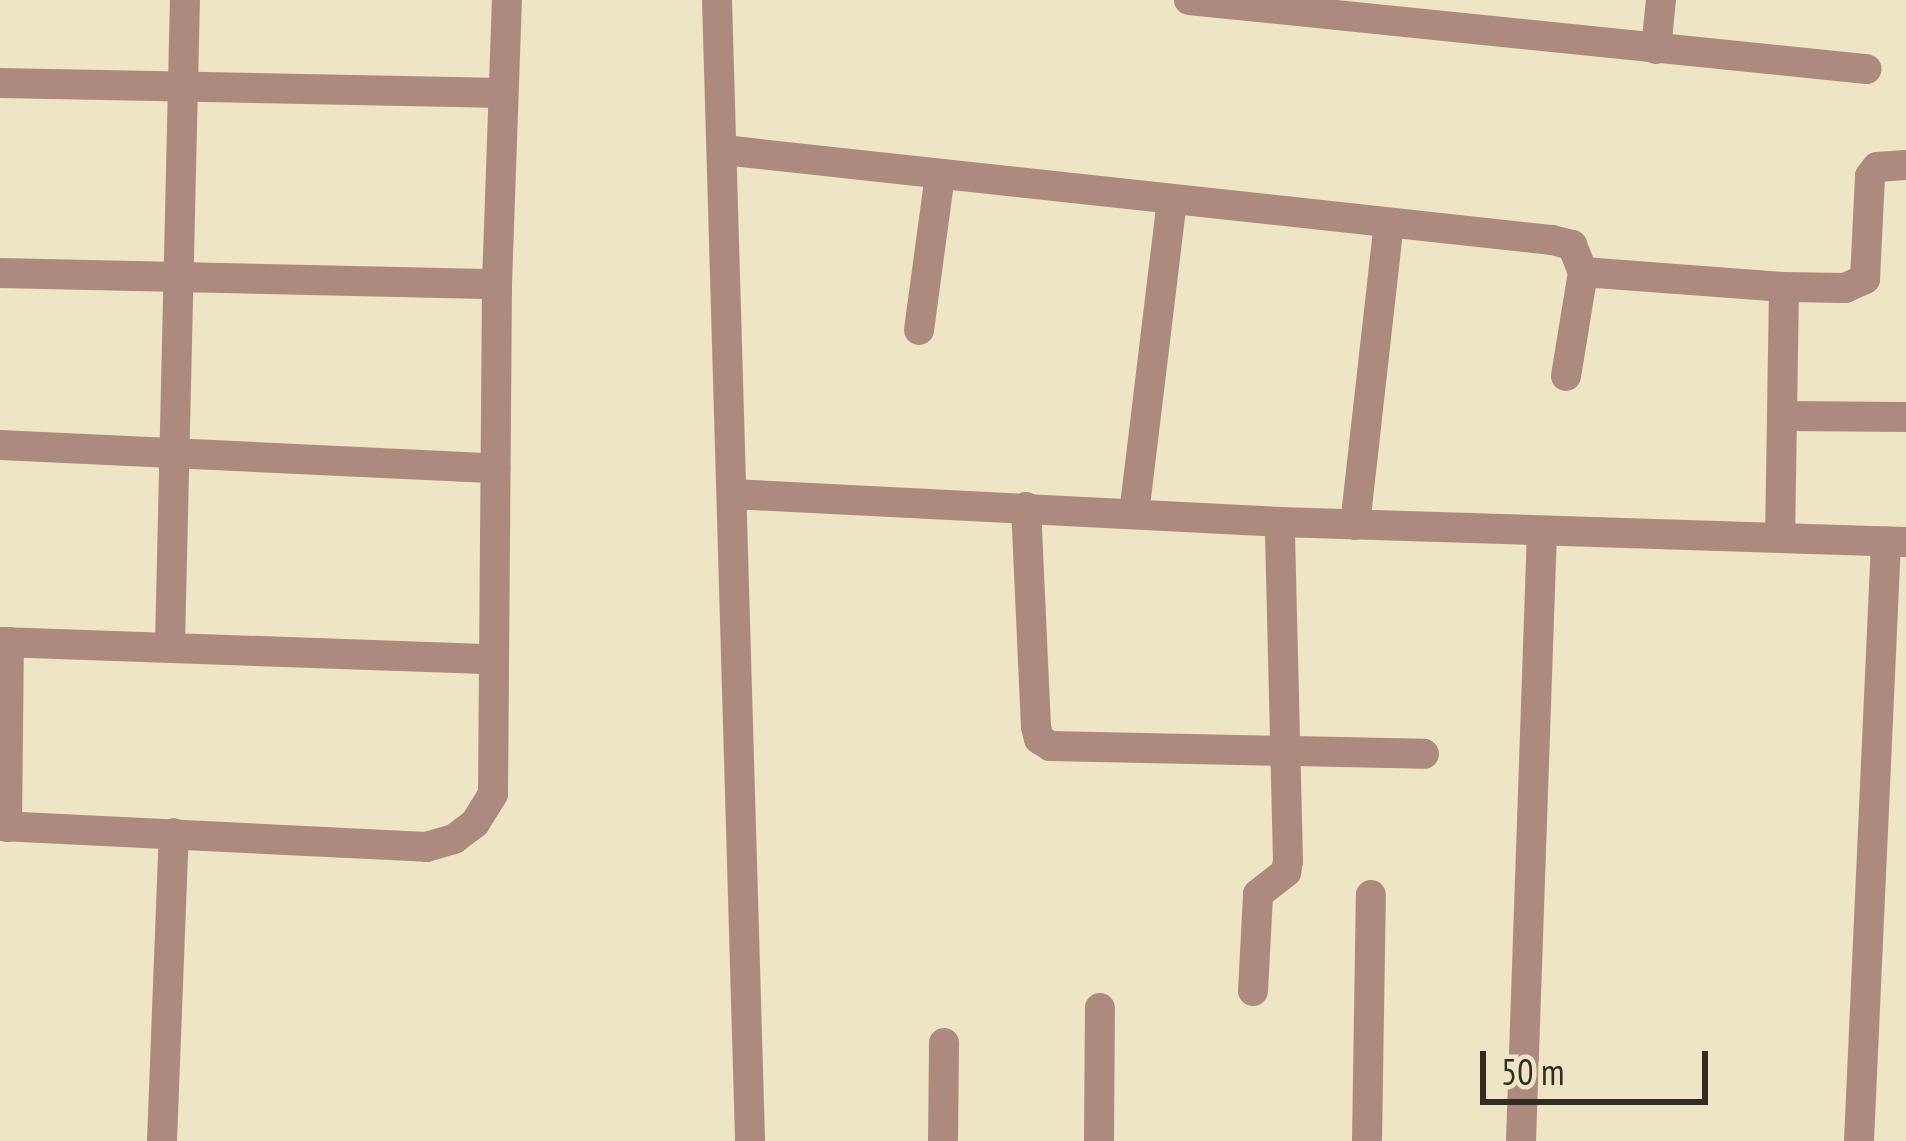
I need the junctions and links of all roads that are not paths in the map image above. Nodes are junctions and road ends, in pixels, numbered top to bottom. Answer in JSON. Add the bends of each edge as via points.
{"nodes":[{"id":1,"x":185,"y":0,"type":"edge"},
{"id":2,"x":507,"y":0,"type":"edge"},
{"id":3,"x":717,"y":0,"type":"edge"},
{"id":4,"x":1189,"y":0,"type":"edge"},
{"id":5,"x":1661,"y":0,"type":"edge"},
{"id":6,"x":1656,"y":49,"type":"junction"},
{"id":7,"x":1866,"y":69,"type":"dead end"},
{"id":8,"x":0,"y":82,"type":"edge"},
{"id":9,"x":179,"y":84,"type":"junction"},
{"id":10,"x":503,"y":93,"type":"junction"},
{"id":11,"x":723,"y":150,"type":"junction"},
{"id":12,"x":1906,"y":165,"type":"edge"},
{"id":13,"x":940,"y":175,"type":"junction"},
{"id":14,"x":1172,"y":201,"type":"junction"},
{"id":15,"x":1390,"y":223,"type":"junction"},
{"id":16,"x":1583,"y":272,"type":"junction"},
{"id":17,"x":0,"y":273,"type":"edge"},
{"id":18,"x":182,"y":273,"type":"junction"},
{"id":19,"x":497,"y":284,"type":"junction"},
{"id":20,"x":1784,"y":287,"type":"junction"},
{"id":21,"x":919,"y":330,"type":"dead end"},
{"id":22,"x":1566,"y":376,"type":"dead end"},
{"id":23,"x":1784,"y":416,"type":"junction"},
{"id":24,"x":1906,"y":417,"type":"edge"},
{"id":25,"x":0,"y":445,"type":"edge"},
{"id":26,"x":178,"y":450,"type":"junction"},
{"id":27,"x":495,"y":468,"type":"junction"},
{"id":28,"x":733,"y":494,"type":"junction"},
{"id":29,"x":1026,"y":507,"type":"junction"},
{"id":30,"x":1134,"y":514,"type":"junction"},
{"id":31,"x":1280,"y":522,"type":"junction"},
{"id":32,"x":1354,"y":525,"type":"junction"},
{"id":33,"x":1542,"y":532,"type":"junction"},
{"id":34,"x":1780,"y":537,"type":"junction"},
{"id":35,"x":1896,"y":542,"type":"edge"},
{"id":36,"x":4,"y":642,"type":"edge"},
{"id":37,"x":170,"y":644,"type":"junction"},
{"id":38,"x":492,"y":659,"type":"junction"},
{"id":39,"x":1284,"y":750,"type":"junction"},
{"id":40,"x":1424,"y":754,"type":"dead end"},
{"id":41,"x":3,"y":826,"type":"edge"},
{"id":42,"x":174,"y":833,"type":"junction"},
{"id":43,"x":1371,"y":895,"type":"dead end"},
{"id":44,"x":1253,"y":992,"type":"dead end"},
{"id":45,"x":1100,"y":1007,"type":"dead end"},
{"id":46,"x":944,"y":1043,"type":"dead end"},
{"id":47,"x":162,"y":1141,"type":"edge"},
{"id":48,"x":750,"y":1141,"type":"edge"},
{"id":49,"x":943,"y":1141,"type":"edge"},
{"id":50,"x":1099,"y":1141,"type":"edge"},
{"id":51,"x":1367,"y":1141,"type":"edge"},
{"id":52,"x":1520,"y":1141,"type":"edge"},
{"id":53,"x":1859,"y":1141,"type":"edge"}],
"edges":[{"from":1,"to":9,"type":"street"},
{"from":2,"to":10,"type":"street"},
{"from":3,"to":11,"type":"street"},
{"from":4,"to":6,"type":"street"},
{"from":5,"to":6,"type":"street"},
{"from":6,"to":7,"type":"street"},
{"from":8,"to":9,"type":"street"},
{"from":9,"to":10,"type":"street"},
{"from":9,"to":18,"type":"street"},
{"from":10,"to":19,"type":"street"},
{"from":11,"to":13,"type":"street"},
{"from":11,"to":28,"type":"street"},
{"from":12,"to":20,"type":"street","via":[[1877,167],[1870,176],[1865,279],[1846,288]]},
{"from":13,"to":14,"type":"street"},
{"from":13,"to":21,"type":"street"},
{"from":14,"to":15,"type":"street"},
{"from":14,"to":30,"type":"street"},
{"from":15,"to":16,"type":"street","via":[[1572,244]]},
{"from":15,"to":32,"type":"street"},
{"from":16,"to":20,"type":"street"},
{"from":16,"to":22,"type":"street"},
{"from":17,"to":18,"type":"street"},
{"from":18,"to":19,"type":"street"},
{"from":18,"to":26,"type":"street"},
{"from":19,"to":27,"type":"street"},
{"from":20,"to":23,"type":"street"},
{"from":23,"to":24,"type":"street"},
{"from":23,"to":34,"type":"street"},
{"from":25,"to":26,"type":"street"},
{"from":26,"to":27,"type":"street"},
{"from":26,"to":37,"type":"street"},
{"from":27,"to":38,"type":"street"},
{"from":28,"to":29,"type":"street"},
{"from":28,"to":48,"type":"street"},
{"from":29,"to":30,"type":"street"},
{"from":29,"to":39,"type":"street","via":[[1040,739],[1050,746]]},
{"from":30,"to":31,"type":"street"},
{"from":31,"to":32,"type":"street"},
{"from":31,"to":39,"type":"street"},
{"from":32,"to":33,"type":"street"},
{"from":33,"to":34,"type":"street"},
{"from":33,"to":52,"type":"street"},
{"from":34,"to":35,"type":"street"},
{"from":35,"to":53,"type":"street"},
{"from":36,"to":37,"type":"street"},
{"from":36,"to":41,"type":"street"},
{"from":37,"to":38,"type":"street"},
{"from":38,"to":42,"type":"street","via":[[493,794],[454,839],[426,847]]},
{"from":39,"to":40,"type":"street"},
{"from":39,"to":44,"type":"street","via":[[1288,861],[1258,895]]},
{"from":41,"to":42,"type":"street"},
{"from":42,"to":47,"type":"street"},
{"from":43,"to":51,"type":"street"},
{"from":45,"to":50,"type":"street"},
{"from":46,"to":49,"type":"street"}]}
